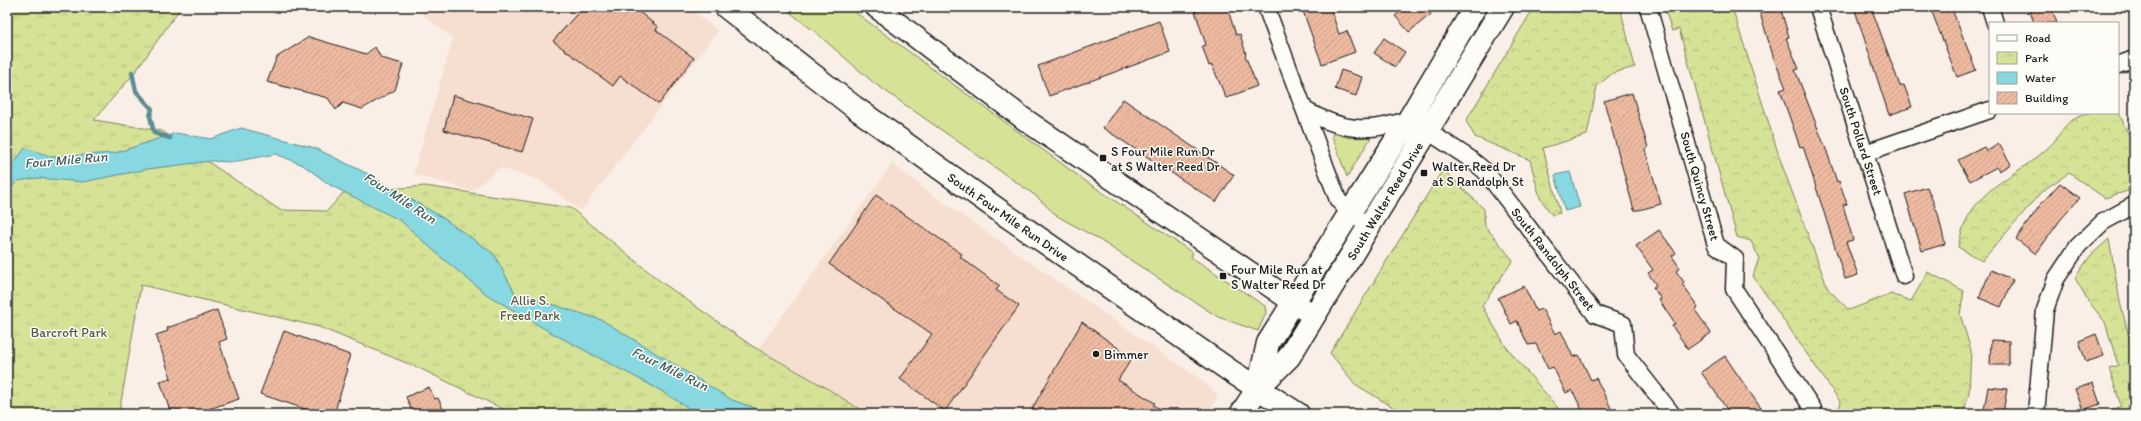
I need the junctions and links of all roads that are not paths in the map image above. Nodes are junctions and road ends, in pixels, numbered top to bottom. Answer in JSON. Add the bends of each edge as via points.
{"nodes":[{"id":1,"x":726,"y":7,"type":"edge"},
{"id":2,"x":876,"y":7,"type":"edge"},
{"id":3,"x":1266,"y":7,"type":"edge"},
{"id":4,"x":1476,"y":7,"type":"edge"},
{"id":5,"x":1648,"y":7,"type":"edge"},
{"id":6,"x":1818,"y":7,"type":"edge"},
{"id":7,"x":1990,"y":7,"type":"edge"},
{"id":8,"x":1495,"y":10,"type":"edge"},
{"id":9,"x":1995,"y":22,"type":"edge"},
{"id":10,"x":2134,"y":59,"type":"edge"},
{"id":11,"x":2119,"y":65,"type":"edge"},
{"id":12,"x":1305,"y":110,"type":"junction"},
{"id":13,"x":1989,"y":110,"type":"edge"},
{"id":14,"x":1408,"y":119,"type":"junction"},
{"id":15,"x":1428,"y":131,"type":"junction"},
{"id":16,"x":1865,"y":153,"type":"junction"},
{"id":17,"x":2134,"y":205,"type":"edge"},
{"id":18,"x":1350,"y":213,"type":"junction"},
{"id":19,"x":1369,"y":226,"type":"junction"},
{"id":20,"x":1904,"y":276,"type":"dead end"},
{"id":21,"x":1293,"y":302,"type":"junction"},
{"id":22,"x":1314,"y":316,"type":"junction"},
{"id":23,"x":1258,"y":388,"type":"junction"},
{"id":24,"x":1813,"y":409,"type":"dead end"},
{"id":25,"x":1241,"y":414,"type":"edge"},
{"id":26,"x":1298,"y":414,"type":"edge"},
{"id":27,"x":1672,"y":414,"type":"edge"},
{"id":28,"x":2036,"y":414,"type":"edge"}],
"edges":[{"from":1,"to":23,"type":"main road","name":"South Four Mile Run Drive","via":[[890,133]]},
{"from":2,"to":21,"type":"street","via":[[1024,119]]},
{"from":3,"to":12,"type":"street"},
{"from":4,"to":14,"type":"main road","name":"South Walter Reed Drive"},
{"from":5,"to":24,"type":"street","name":"South Quincy Street","via":[[1716,245],[1735,259],[1734,289]]},
{"from":6,"to":16,"type":"street","name":"South Pollard Street"},
{"from":7,"to":9,"type":"street"},
{"from":8,"to":15,"type":"main road","name":"South Walter Reed Drive"},
{"from":10,"to":11,"type":"street"},
{"from":12,"to":14,"type":"street","via":[[1326,122],[1357,129],[1386,127]]},
{"from":12,"to":18,"type":"street","via":[[1338,200]]},
{"from":13,"to":16,"type":"street"},
{"from":14,"to":15,"type":"street","name":"South Randolph Street"},
{"from":14,"to":18,"type":"main road","name":"South Walter Reed Drive"},
{"from":15,"to":19,"type":"main road","name":"South Walter Reed Drive"},
{"from":15,"to":27,"type":"street","name":"South Randolph Street","via":[[1485,171],[1595,314],[1623,324],[1626,355]]},
{"from":16,"to":20,"type":"street","name":"South Pollard Street"},
{"from":17,"to":28,"type":"street","via":[[2103,222],[2078,246],[2056,279],[2045,310]]},
{"from":18,"to":19,"type":"street"},
{"from":18,"to":21,"type":"main road","name":"South Walter Reed Drive"},
{"from":19,"to":22,"type":"main road","name":"South Walter Reed Drive"},
{"from":21,"to":22,"type":"street"},
{"from":21,"to":23,"type":"main road","name":"South Walter Reed Drive","via":[[1268,343]]},
{"from":22,"to":23,"type":"main road","name":"South Walter Reed Drive","via":[[1289,357]]},
{"from":23,"to":25,"type":"main road","name":"South Walter Reed Drive"},
{"from":23,"to":26,"type":"main road","name":"South Four Mile Run Drive"}]}
